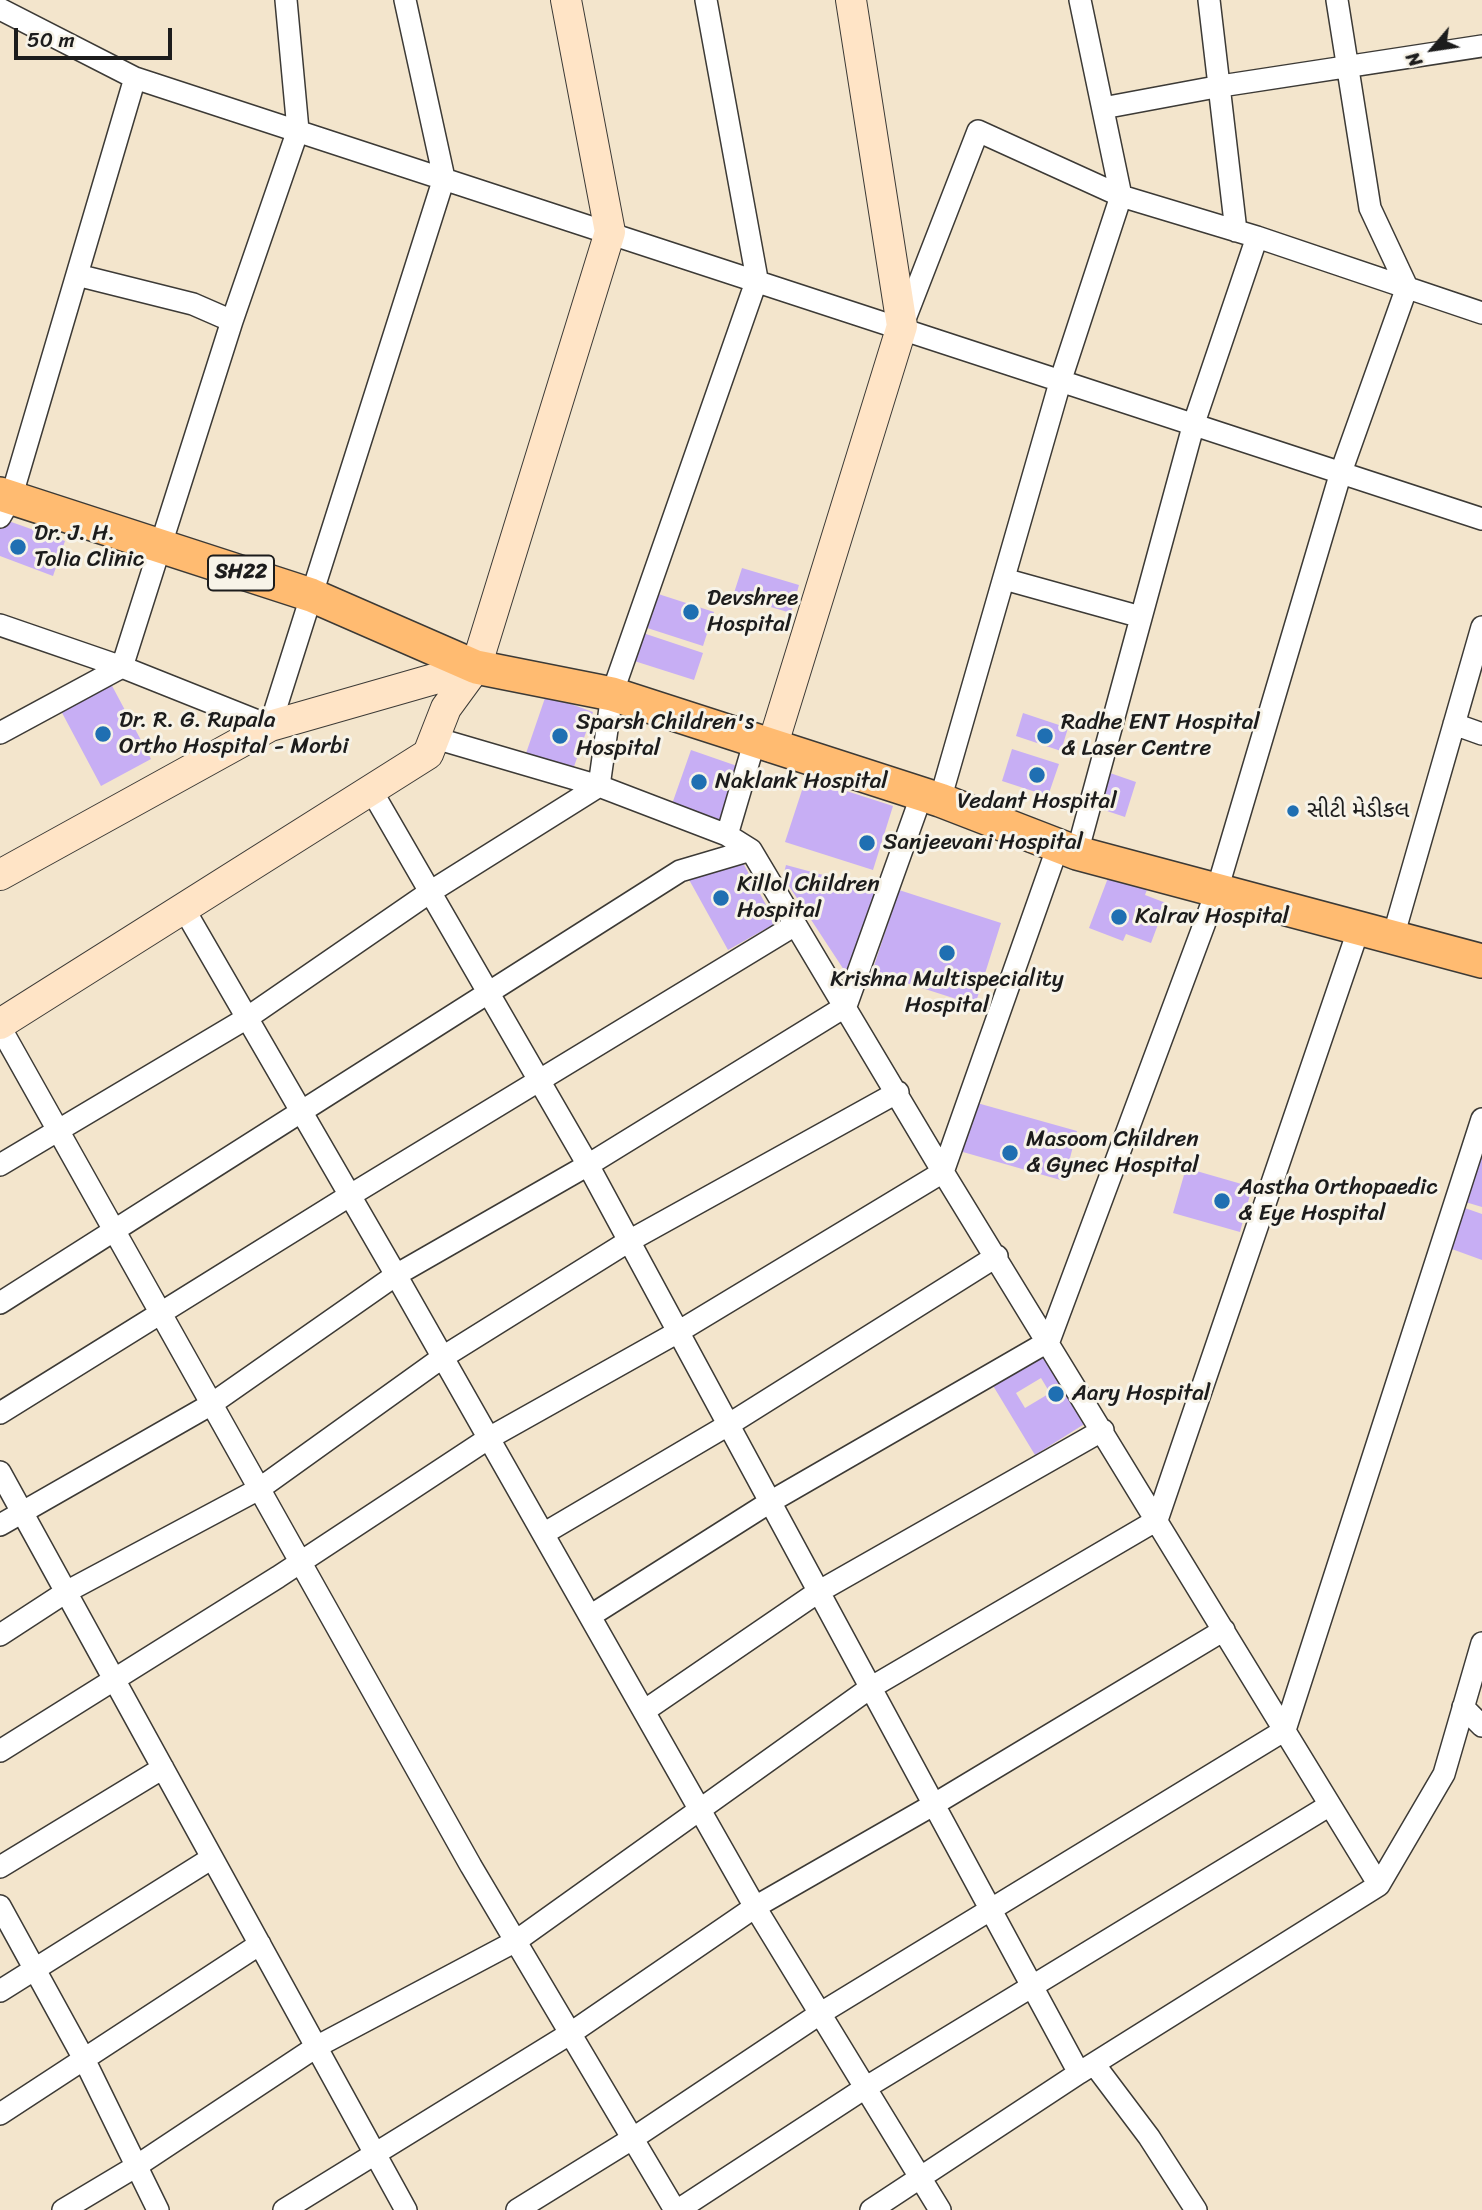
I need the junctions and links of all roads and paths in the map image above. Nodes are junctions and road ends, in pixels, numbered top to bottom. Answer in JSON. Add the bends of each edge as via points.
{"nodes":[{"id":1,"x":286,"y":0,"type":"edge"},
{"id":2,"x":405,"y":0,"type":"edge"},
{"id":3,"x":566,"y":0,"type":"edge"},
{"id":4,"x":706,"y":0,"type":"edge"},
{"id":5,"x":851,"y":0,"type":"edge"},
{"id":6,"x":1080,"y":0,"type":"edge"},
{"id":7,"x":1209,"y":0,"type":"edge"},
{"id":8,"x":1337,"y":0,"type":"edge"},
{"id":9,"x":0,"y":9,"type":"edge"},
{"id":10,"x":1482,"y":47,"type":"edge"},
{"id":11,"x":1348,"y":68,"type":"junction"},
{"id":12,"x":135,"y":78,"type":"junction"},
{"id":13,"x":1221,"y":86,"type":"junction"},
{"id":14,"x":1103,"y":108,"type":"junction"},
{"id":15,"x":298,"y":130,"type":"junction"},
{"id":16,"x":444,"y":178,"type":"junction"},
{"id":17,"x":1121,"y":196,"type":"junction"},
{"id":18,"x":1236,"y":231,"type":"junction"},
{"id":19,"x":610,"y":232,"type":"junction"},
{"id":20,"x":1257,"y":237,"type":"junction"},
{"id":21,"x":77,"y":275,"type":"junction"},
{"id":22,"x":757,"y":279,"type":"junction"},
{"id":23,"x":1407,"y":288,"type":"junction"},
{"id":24,"x":1482,"y":313,"type":"edge"},
{"id":25,"x":232,"y":321,"type":"junction"},
{"id":26,"x":902,"y":326,"type":"junction"},
{"id":27,"x":1061,"y":379,"type":"junction"},
{"id":28,"x":1194,"y":423,"type":"junction"},
{"id":29,"x":1341,"y":472,"type":"junction"},
{"id":30,"x":4,"y":503,"type":"edge"},
{"id":31,"x":1482,"y":519,"type":"edge"},
{"id":32,"x":161,"y":547,"type":"junction"},
{"id":33,"x":1004,"y":579,"type":"junction"},
{"id":34,"x":310,"y":595,"type":"junction"},
{"id":35,"x":1141,"y":617,"type":"junction"},
{"id":36,"x":0,"y":625,"type":"edge"},
{"id":37,"x":1482,"y":627,"type":"edge"},
{"id":38,"x":122,"y":667,"type":"junction"},
{"id":39,"x":476,"y":667,"type":"junction"},
{"id":40,"x":612,"y":694,"type":"junction"},
{"id":41,"x":1454,"y":724,"type":"junction"},
{"id":42,"x":270,"y":726,"type":"junction"},
{"id":43,"x":0,"y":733,"type":"edge"},
{"id":44,"x":1482,"y":734,"type":"edge"},
{"id":45,"x":435,"y":738,"type":"junction"},
{"id":46,"x":763,"y":744,"type":"junction"},
{"id":47,"x":599,"y":786,"type":"junction"},
{"id":48,"x":369,"y":788,"type":"junction"},
{"id":49,"x":931,"y":797,"type":"junction"},
{"id":50,"x":726,"y":835,"type":"junction"},
{"id":51,"x":1067,"y":849,"type":"junction"},
{"id":52,"x":751,"y":850,"type":"junction"},
{"id":53,"x":0,"y":875,"type":"edge"},
{"id":54,"x":1217,"y":890,"type":"junction"},
{"id":55,"x":430,"y":892,"type":"junction"},
{"id":56,"x":184,"y":909,"type":"junction"},
{"id":57,"x":795,"y":925,"type":"junction"},
{"id":58,"x":1359,"y":928,"type":"junction"},
{"id":59,"x":1393,"y":937,"type":"junction"},
{"id":60,"x":1482,"y":961,"type":"edge"},
{"id":61,"x":488,"y":993,"type":"junction"},
{"id":62,"x":846,"y":1006,"type":"junction"},
{"id":63,"x":247,"y":1018,"type":"junction"},
{"id":64,"x":0,"y":1026,"type":"edge"},
{"id":65,"x":539,"y":1081,"type":"junction"},
{"id":66,"x":898,"y":1091,"type":"junction"},
{"id":67,"x":301,"y":1112,"type":"junction"},
{"id":68,"x":1482,"y":1119,"type":"edge"},
{"id":69,"x":58,"y":1132,"type":"junction"},
{"id":70,"x":588,"y":1164,"type":"junction"},
{"id":71,"x":0,"y":1165,"type":"edge"},
{"id":72,"x":943,"y":1172,"type":"junction"},
{"id":73,"x":350,"y":1195,"type":"junction"},
{"id":74,"x":113,"y":1232,"type":"junction"},
{"id":75,"x":629,"y":1241,"type":"junction"},
{"id":76,"x":997,"y":1256,"type":"junction"},
{"id":77,"x":396,"y":1275,"type":"junction"},
{"id":78,"x":0,"y":1303,"type":"edge"},
{"id":79,"x":159,"y":1313,"type":"junction"},
{"id":80,"x":678,"y":1332,"type":"junction"},
{"id":81,"x":1049,"y":1341,"type":"junction"},
{"id":82,"x":443,"y":1357,"type":"junction"},
{"id":83,"x":211,"y":1405,"type":"junction"},
{"id":84,"x":0,"y":1413,"type":"edge"},
{"id":85,"x":728,"y":1425,"type":"junction"},
{"id":86,"x":1103,"y":1430,"type":"junction"},
{"id":87,"x":489,"y":1438,"type":"junction"},
{"id":88,"x":0,"y":1472,"type":"edge"},
{"id":89,"x":258,"y":1489,"type":"junction"},
{"id":90,"x":770,"y":1502,"type":"junction"},
{"id":91,"x":22,"y":1512,"type":"junction"},
{"id":92,"x":1157,"y":1520,"type":"junction"},
{"id":93,"x":0,"y":1525,"type":"edge"},
{"id":94,"x":543,"y":1534,"type":"junction"},
{"id":95,"x":300,"y":1562,"type":"junction"},
{"id":96,"x":66,"y":1592,"type":"junction"},
{"id":97,"x":818,"y":1592,"type":"junction"},
{"id":98,"x":590,"y":1616,"type":"junction"},
{"id":99,"x":1224,"y":1630,"type":"junction"},
{"id":100,"x":0,"y":1635,"type":"edge"},
{"id":101,"x":1482,"y":1643,"type":"edge"},
{"id":102,"x":115,"y":1680,"type":"junction"},
{"id":103,"x":870,"y":1688,"type":"junction"},
{"id":104,"x":1463,"y":1707,"type":"junction"},
{"id":105,"x":643,"y":1711,"type":"junction"},
{"id":106,"x":1482,"y":1726,"type":"edge"},
{"id":107,"x":1285,"y":1730,"type":"junction"},
{"id":108,"x":0,"y":1751,"type":"edge"},
{"id":109,"x":163,"y":1768,"type":"junction"},
{"id":110,"x":933,"y":1805,"type":"junction"},
{"id":111,"x":1330,"y":1805,"type":"junction"},
{"id":112,"x":701,"y":1812,"type":"junction"},
{"id":113,"x":212,"y":1857,"type":"junction"},
{"id":114,"x":0,"y":1867,"type":"edge"},
{"id":115,"x":1379,"y":1885,"type":"junction"},
{"id":116,"x":0,"y":1906,"type":"edge"},
{"id":117,"x":755,"y":1907,"type":"junction"},
{"id":118,"x":990,"y":1910,"type":"junction"},
{"id":119,"x":516,"y":1941,"type":"junction"},
{"id":120,"x":260,"y":1944,"type":"junction"},
{"id":121,"x":34,"y":1968,"type":"junction"},
{"id":122,"x":1031,"y":1986,"type":"junction"},
{"id":123,"x":0,"y":1991,"type":"edge"},
{"id":124,"x":821,"y":2013,"type":"junction"},
{"id":125,"x":571,"y":2032,"type":"junction"},
{"id":126,"x":316,"y":2047,"type":"junction"},
{"id":127,"x":85,"y":2059,"type":"junction"},
{"id":128,"x":1086,"y":2069,"type":"junction"},
{"id":129,"x":867,"y":2087,"type":"junction"},
{"id":130,"x":0,"y":2114,"type":"edge"},
{"id":131,"x":635,"y":2137,"type":"junction"},
{"id":132,"x":375,"y":2153,"type":"junction"},
{"id":133,"x":135,"y":2167,"type":"junction"},
{"id":134,"x":922,"y":2176,"type":"junction"},
{"id":135,"x":63,"y":2210,"type":"edge"},
{"id":136,"x":158,"y":2210,"type":"edge"},
{"id":137,"x":284,"y":2210,"type":"edge"},
{"id":138,"x":406,"y":2210,"type":"edge"},
{"id":139,"x":517,"y":2210,"type":"edge"},
{"id":140,"x":676,"y":2210,"type":"edge"},
{"id":141,"x":872,"y":2210,"type":"edge"},
{"id":142,"x":940,"y":2210,"type":"edge"},
{"id":143,"x":1196,"y":2210,"type":"edge"}],
"edges":[{"from":1,"to":15,"type":"street"},
{"from":2,"to":16,"type":"street"},
{"from":3,"to":19,"type":"street"},
{"from":4,"to":22,"type":"street"},
{"from":5,"to":26,"type":"street"},
{"from":6,"to":14,"type":"street"},
{"from":7,"to":13,"type":"street"},
{"from":8,"to":11,"type":"street"},
{"from":9,"to":12,"type":"street"},
{"from":10,"to":11,"type":"street"},
{"from":11,"to":13,"type":"street"},
{"from":11,"to":23,"type":"street","via":[[1370,208]]},
{"from":12,"to":15,"type":"street"},
{"from":12,"to":21,"type":"street"},
{"from":13,"to":14,"type":"street"},
{"from":13,"to":18,"type":"street"},
{"from":14,"to":17,"type":"street"},
{"from":15,"to":16,"type":"street"},
{"from":15,"to":25,"type":"street"},
{"from":16,"to":19,"type":"street"},
{"from":16,"to":34,"type":"street"},
{"from":17,"to":18,"type":"street"},
{"from":17,"to":26,"type":"street","via":[[978,131]]},
{"from":17,"to":27,"type":"street"},
{"from":18,"to":20,"type":"street"},
{"from":19,"to":22,"type":"street"},
{"from":19,"to":39,"type":"street"},
{"from":20,"to":23,"type":"street"},
{"from":20,"to":28,"type":"street"},
{"from":21,"to":25,"type":"street","via":[[193,304]]},
{"from":21,"to":30,"type":"street"},
{"from":22,"to":26,"type":"street"},
{"from":22,"to":40,"type":"street"},
{"from":23,"to":24,"type":"street"},
{"from":23,"to":29,"type":"street"},
{"from":25,"to":32,"type":"street"},
{"from":26,"to":27,"type":"street"},
{"from":26,"to":46,"type":"street"},
{"from":27,"to":28,"type":"street"},
{"from":27,"to":33,"type":"street"},
{"from":28,"to":29,"type":"street"},
{"from":28,"to":35,"type":"street"},
{"from":29,"to":31,"type":"street"},
{"from":29,"to":54,"type":"street"},
{"from":30,"to":32,"type":"main road","number":"SH22"},
{"from":32,"to":34,"type":"main road","number":"SH22"},
{"from":32,"to":38,"type":"street"},
{"from":33,"to":35,"type":"street"},
{"from":33,"to":49,"type":"street"},
{"from":34,"to":39,"type":"main road","number":"SH22"},
{"from":34,"to":42,"type":"street"},
{"from":35,"to":51,"type":"street"},
{"from":36,"to":38,"type":"street"},
{"from":37,"to":41,"type":"street"},
{"from":38,"to":42,"type":"street"},
{"from":38,"to":43,"type":"street"},
{"from":39,"to":40,"type":"main road","number":"SH22"},
{"from":39,"to":42,"type":"street"},
{"from":39,"to":45,"type":"street","via":[[446,708]]},
{"from":40,"to":46,"type":"main road","number":"SH22"},
{"from":40,"to":47,"type":"street"},
{"from":41,"to":44,"type":"street"},
{"from":41,"to":59,"type":"street"},
{"from":42,"to":53,"type":"street"},
{"from":45,"to":47,"type":"street"},
{"from":45,"to":48,"type":"street","via":[[428,754]]},
{"from":46,"to":49,"type":"main road","number":"SH22"},
{"from":46,"to":50,"type":"street"},
{"from":47,"to":50,"type":"street"},
{"from":47,"to":55,"type":"street"},
{"from":48,"to":55,"type":"street"},
{"from":48,"to":56,"type":"street"},
{"from":49,"to":51,"type":"main road","number":"SH22"},
{"from":49,"to":62,"type":"street"},
{"from":50,"to":52,"type":"street"},
{"from":51,"to":54,"type":"main road","number":"SH22"},
{"from":51,"to":72,"type":"street"},
{"from":52,"to":57,"type":"street"},
{"from":52,"to":61,"type":"street","via":[[680,871]]},
{"from":54,"to":58,"type":"main road","number":"SH22"},
{"from":54,"to":81,"type":"street"},
{"from":55,"to":61,"type":"street"},
{"from":55,"to":63,"type":"street"},
{"from":56,"to":63,"type":"street"},
{"from":56,"to":64,"type":"street"},
{"from":57,"to":62,"type":"street"},
{"from":57,"to":65,"type":"street"},
{"from":58,"to":59,"type":"main road","number":"SH22"},
{"from":58,"to":92,"type":"street"},
{"from":59,"to":60,"type":"main road","number":"SH22"},
{"from":61,"to":65,"type":"street"},
{"from":61,"to":67,"type":"street"},
{"from":62,"to":66,"type":"street"},
{"from":62,"to":70,"type":"street"},
{"from":63,"to":67,"type":"street"},
{"from":63,"to":69,"type":"street"},
{"from":64,"to":69,"type":"street"},
{"from":65,"to":70,"type":"street"},
{"from":65,"to":73,"type":"street"},
{"from":66,"to":72,"type":"street"},
{"from":66,"to":75,"type":"street"},
{"from":67,"to":73,"type":"street"},
{"from":67,"to":74,"type":"street"},
{"from":68,"to":107,"type":"street"},
{"from":69,"to":71,"type":"street"},
{"from":69,"to":74,"type":"street"},
{"from":70,"to":75,"type":"street"},
{"from":70,"to":77,"type":"street"},
{"from":72,"to":76,"type":"street"},
{"from":72,"to":80,"type":"street"},
{"from":73,"to":77,"type":"street"},
{"from":73,"to":79,"type":"street"},
{"from":74,"to":78,"type":"street"},
{"from":74,"to":79,"type":"street"},
{"from":75,"to":80,"type":"street"},
{"from":75,"to":82,"type":"street"},
{"from":76,"to":81,"type":"street"},
{"from":76,"to":85,"type":"street"},
{"from":77,"to":82,"type":"street"},
{"from":77,"to":83,"type":"street"},
{"from":79,"to":83,"type":"street"},
{"from":79,"to":84,"type":"street"},
{"from":80,"to":85,"type":"street"},
{"from":80,"to":87,"type":"street"},
{"from":81,"to":86,"type":"street"},
{"from":81,"to":90,"type":"street"},
{"from":82,"to":87,"type":"street"},
{"from":82,"to":89,"type":"street"},
{"from":83,"to":89,"type":"street"},
{"from":83,"to":91,"type":"street"},
{"from":85,"to":90,"type":"street"},
{"from":85,"to":94,"type":"street"},
{"from":86,"to":92,"type":"street"},
{"from":86,"to":97,"type":"street"},
{"from":87,"to":94,"type":"street"},
{"from":87,"to":95,"type":"street"},
{"from":88,"to":91,"type":"street"},
{"from":89,"to":95,"type":"street"},
{"from":89,"to":96,"type":"street"},
{"from":90,"to":97,"type":"street"},
{"from":90,"to":98,"type":"street"},
{"from":91,"to":93,"type":"street"},
{"from":91,"to":96,"type":"street"},
{"from":92,"to":99,"type":"street"},
{"from":92,"to":103,"type":"street"},
{"from":94,"to":98,"type":"street"},
{"from":95,"to":102,"type":"street"},
{"from":95,"to":119,"type":"street"},
{"from":96,"to":100,"type":"street"},
{"from":96,"to":102,"type":"street"},
{"from":97,"to":103,"type":"street"},
{"from":97,"to":105,"type":"street"},
{"from":98,"to":105,"type":"street"},
{"from":99,"to":107,"type":"street"},
{"from":99,"to":110,"type":"street"},
{"from":101,"to":104,"type":"street"},
{"from":102,"to":108,"type":"street"},
{"from":102,"to":109,"type":"street"},
{"from":103,"to":110,"type":"street"},
{"from":103,"to":112,"type":"street"},
{"from":104,"to":106,"type":"street"},
{"from":104,"to":115,"type":"street","via":[[1444,1774]]},
{"from":105,"to":112,"type":"street"},
{"from":107,"to":111,"type":"street"},
{"from":107,"to":118,"type":"street"},
{"from":109,"to":113,"type":"street"},
{"from":109,"to":114,"type":"street"},
{"from":110,"to":117,"type":"street"},
{"from":110,"to":118,"type":"street"},
{"from":111,"to":115,"type":"street"},
{"from":111,"to":122,"type":"street"},
{"from":112,"to":117,"type":"street"},
{"from":112,"to":119,"type":"street"},
{"from":113,"to":120,"type":"street"},
{"from":113,"to":121,"type":"street"},
{"from":115,"to":128,"type":"street"},
{"from":116,"to":121,"type":"street"},
{"from":117,"to":124,"type":"street"},
{"from":117,"to":125,"type":"street"},
{"from":118,"to":122,"type":"street"},
{"from":118,"to":124,"type":"street"},
{"from":119,"to":125,"type":"street"},
{"from":119,"to":126,"type":"street"},
{"from":120,"to":126,"type":"street"},
{"from":120,"to":127,"type":"street"},
{"from":121,"to":123,"type":"street"},
{"from":121,"to":127,"type":"street"},
{"from":122,"to":128,"type":"street"},
{"from":122,"to":129,"type":"street"},
{"from":124,"to":129,"type":"street"},
{"from":124,"to":131,"type":"street"},
{"from":125,"to":131,"type":"street"},
{"from":125,"to":132,"type":"street"},
{"from":126,"to":132,"type":"street"},
{"from":126,"to":133,"type":"street"},
{"from":127,"to":130,"type":"street"},
{"from":127,"to":133,"type":"street"},
{"from":128,"to":134,"type":"street"},
{"from":128,"to":143,"type":"street","via":[[1149,2137]]},
{"from":129,"to":134,"type":"street"},
{"from":129,"to":140,"type":"street"},
{"from":131,"to":139,"type":"street"},
{"from":131,"to":140,"type":"street"},
{"from":132,"to":137,"type":"street"},
{"from":132,"to":138,"type":"street"},
{"from":133,"to":135,"type":"street"},
{"from":133,"to":136,"type":"street"},
{"from":134,"to":141,"type":"street"},
{"from":134,"to":142,"type":"street"}]}
